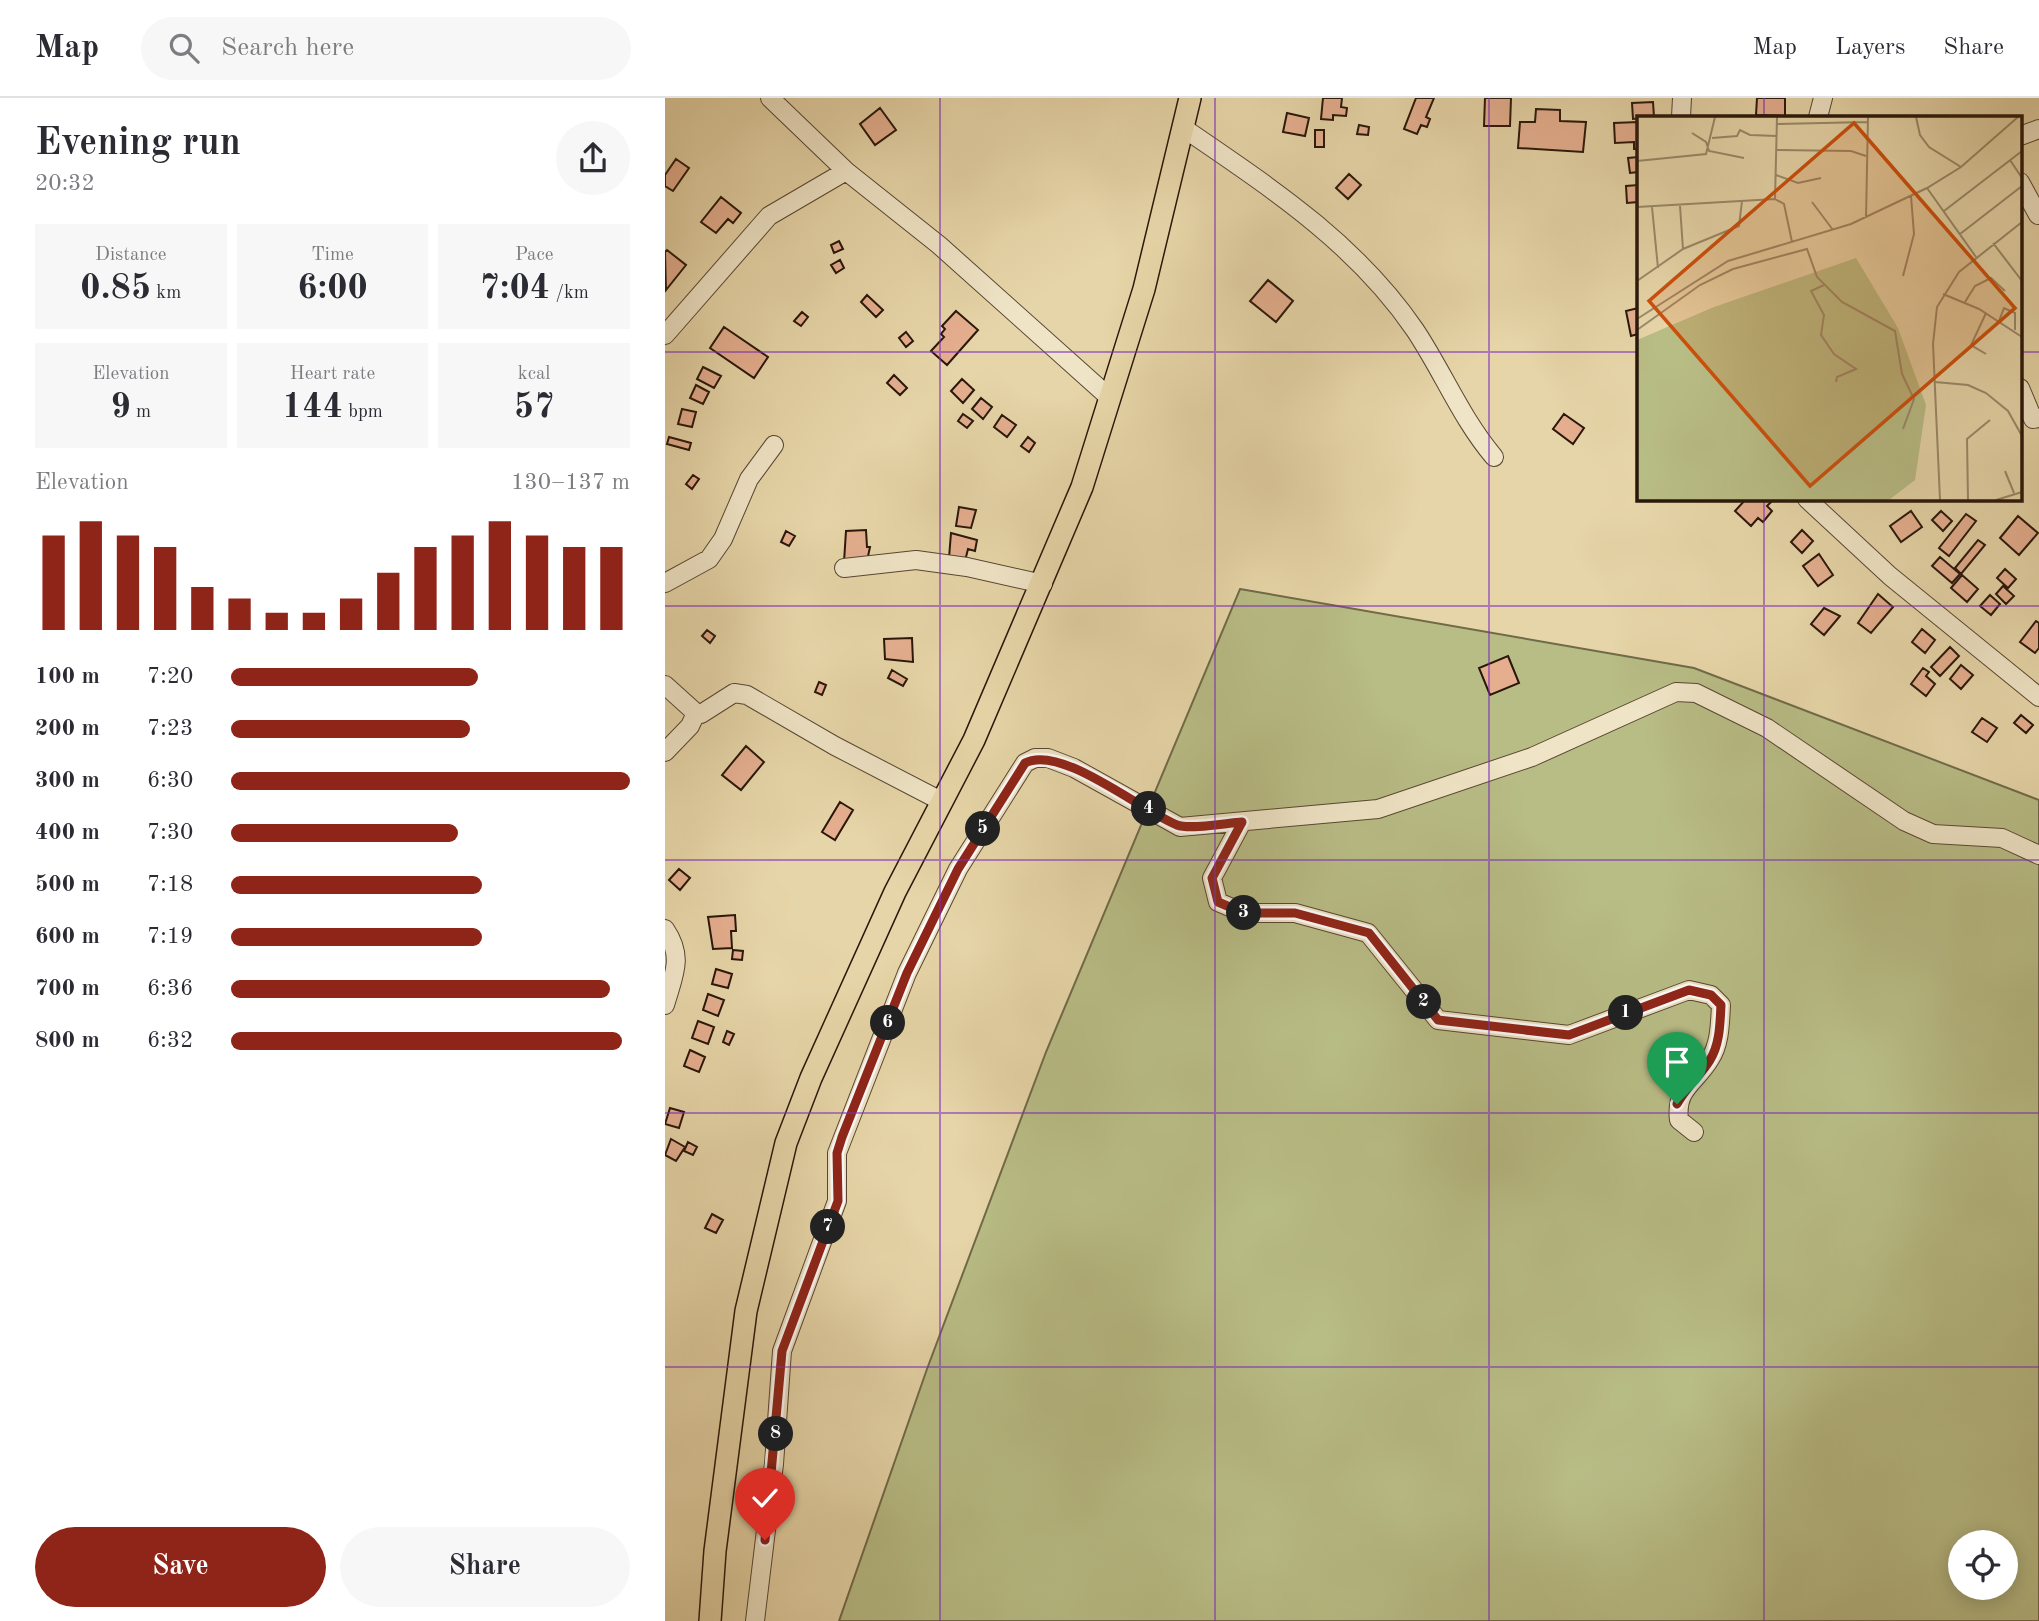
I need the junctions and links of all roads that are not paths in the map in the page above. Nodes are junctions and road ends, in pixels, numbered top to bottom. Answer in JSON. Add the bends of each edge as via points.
{"nodes":[{"id":1,"x":770,"y":98,"type":"edge"},
{"id":2,"x":1189,"y":98,"type":"edge"},
{"id":3,"x":1682,"y":98,"type":"edge"},
{"id":4,"x":1823,"y":98,"type":"edge"},
{"id":5,"x":1681,"y":116,"type":"edge"},
{"id":6,"x":1818,"y":116,"type":"edge"},
{"id":7,"x":1182,"y":127,"type":"junction"},
{"id":8,"x":2039,"y":129,"type":"edge"},
{"id":9,"x":2021,"y":136,"type":"edge"},
{"id":10,"x":846,"y":171,"type":"junction"},
{"id":11,"x":2021,"y":184,"type":"edge"},
{"id":12,"x":2038,"y":215,"type":"edge"},
{"id":13,"x":2021,"y":222,"type":"edge"},
{"id":14,"x":665,"y":335,"type":"edge"},
{"id":15,"x":2021,"y":390,"type":"edge"},
{"id":16,"x":1110,"y":398,"type":"junction"},
{"id":17,"x":2039,"y":418,"type":"edge"},
{"id":18,"x":774,"y":445,"type":"dead end"},
{"id":19,"x":1494,"y":457,"type":"dead end"},
{"id":20,"x":1808,"y":500,"type":"edge"},
{"id":21,"x":844,"y":568,"type":"dead end"},
{"id":22,"x":665,"y":583,"type":"edge"},
{"id":23,"x":1043,"y":584,"type":"junction"},
{"id":24,"x":665,"y":685,"type":"edge"},
{"id":25,"x":2039,"y":697,"type":"edge"},
{"id":26,"x":696,"y":713,"type":"junction"},
{"id":27,"x":665,"y":752,"type":"edge"},
{"id":28,"x":943,"y":802,"type":"junction"},
{"id":29,"x":1242,"y":822,"type":"junction"},
{"id":30,"x":2039,"y":855,"type":"edge"},
{"id":31,"x":665,"y":929,"type":"edge"},
{"id":32,"x":665,"y":1005,"type":"edge"},
{"id":33,"x":1694,"y":1132,"type":"dead end"},
{"id":34,"x":710,"y":1621,"type":"edge"},
{"id":35,"x":755,"y":1621,"type":"edge"}],
"edges":[{"from":1,"to":10,"type":"street"},
{"from":2,"to":7,"type":"main road"},
{"from":3,"to":5,"type":"street"},
{"from":4,"to":6,"type":"street"},
{"from":7,"to":16,"type":"main road","via":[[1144,289]]},
{"from":7,"to":19,"type":"street","via":[[1269,187],[1355,256],[1415,330],[1473,432]]},
{"from":8,"to":9,"type":"street"},
{"from":10,"to":14,"type":"street","via":[[769,216]]},
{"from":10,"to":16,"type":"street","via":[[939,245]]},
{"from":11,"to":12,"type":"street"},
{"from":12,"to":13,"type":"street"},
{"from":15,"to":17,"type":"street","via":[[2033,419]]},
{"from":16,"to":23,"type":"main road","via":[[1082,487]]},
{"from":18,"to":22,"type":"street","via":[[749,480],[709,559]]},
{"from":20,"to":25,"type":"street","via":[[1890,576]]},
{"from":21,"to":23,"type":"street","via":[[916,560]]},
{"from":23,"to":28,"type":"main road"},
{"from":24,"to":26,"type":"street"},
{"from":26,"to":27,"type":"street"},
{"from":26,"to":28,"type":"street","via":[[734,693],[747,695]]},
{"from":28,"to":34,"type":"main road","via":[[884,916],[786,1143],[746,1311]]},
{"from":29,"to":30,"type":"street","via":[[1378,808],[1532,757],[1676,692],[1696,693],[1767,727],[1904,821],[1933,834],[2003,838]]},
{"from":29,"to":33,"type":"street","via":[[1212,878],[1218,902],[1244,913],[1295,913],[1369,933],[1438,1020],[1569,1035],[1689,990],[1711,995],[1721,1005],[1720,1031],[1711,1058],[1677,1104],[1679,1120]]},
{"from":29,"to":35,"type":"street","via":[[1180,827],[1074,768],[1035,758],[1025,763],[958,869],[907,973],[842,1137],[837,1153],[838,1201],[782,1351]]},
{"from":31,"to":32,"type":"street","via":[[676,946],[676,967]]}]}
